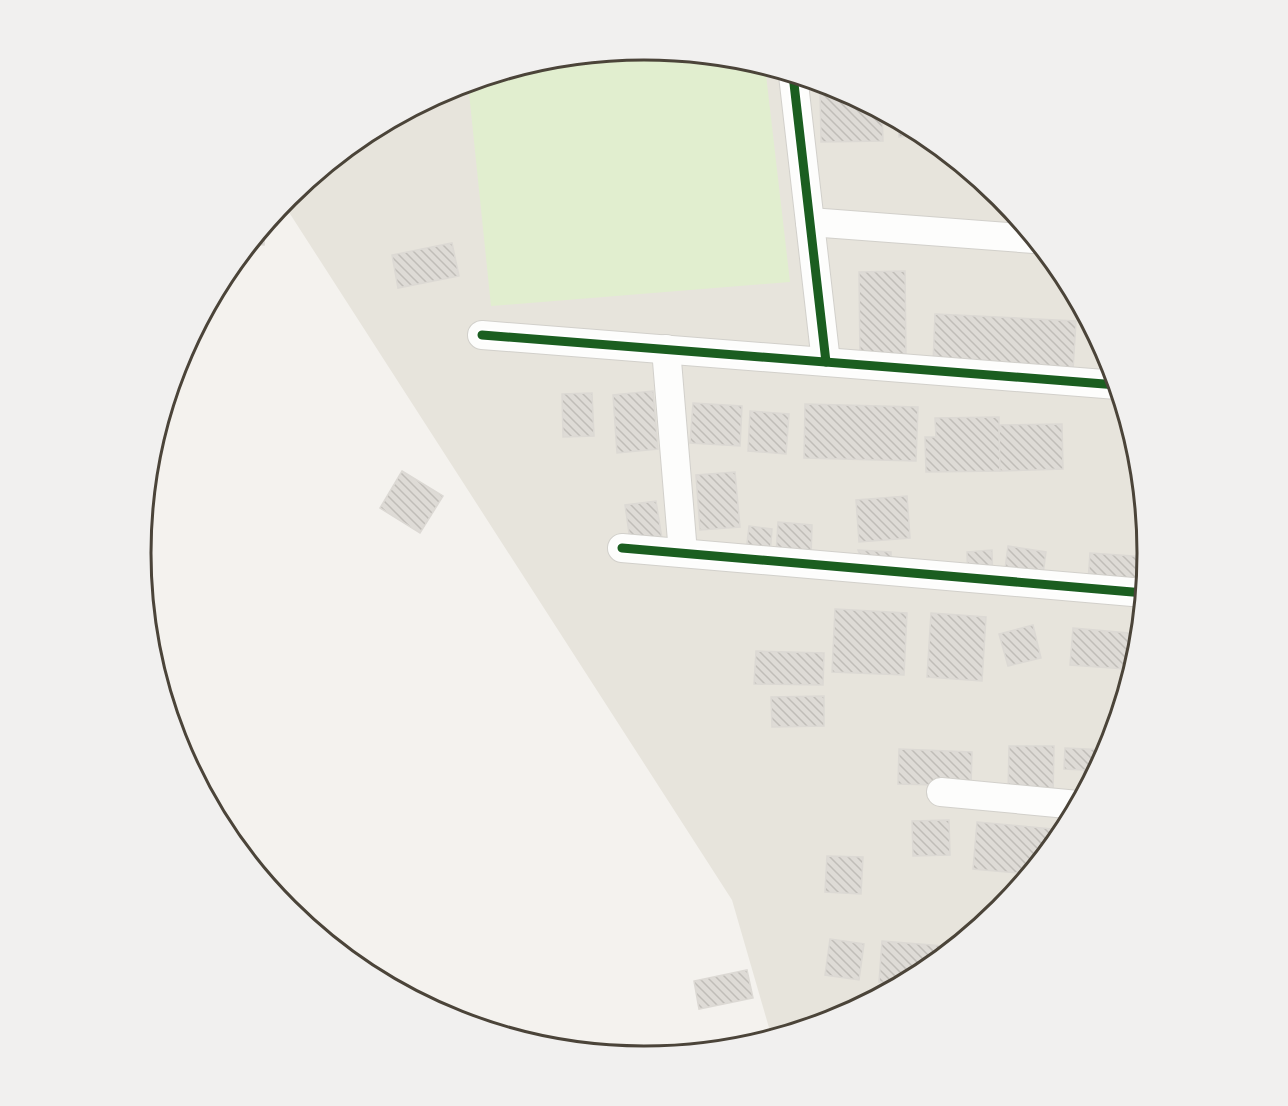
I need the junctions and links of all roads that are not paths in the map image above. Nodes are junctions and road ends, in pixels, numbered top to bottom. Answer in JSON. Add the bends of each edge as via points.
{"nodes":[{"id":1,"x":794,"y":84,"type":"edge"},
{"id":2,"x":810,"y":222,"type":"junction"},
{"id":3,"x":1023,"y":238,"type":"edge"},
{"id":4,"x":482,"y":335,"type":"dead end"},
{"id":5,"x":666,"y":349,"type":"junction"},
{"id":6,"x":826,"y":362,"type":"junction"},
{"id":7,"x":1107,"y":384,"type":"edge"},
{"id":8,"x":622,"y":548,"type":"dead end"},
{"id":9,"x":683,"y":553,"type":"junction"},
{"id":10,"x":1135,"y":592,"type":"edge"},
{"id":11,"x":941,"y":792,"type":"dead end"},
{"id":12,"x":1069,"y":803,"type":"edge"}],
"edges":[{"from":1,"to":2,"type":"street"},
{"from":2,"to":3,"type":"street"},
{"from":2,"to":6,"type":"street"},
{"from":4,"to":5,"type":"street"},
{"from":5,"to":6,"type":"street"},
{"from":5,"to":9,"type":"street"},
{"from":6,"to":7,"type":"street"},
{"from":8,"to":9,"type":"street"},
{"from":9,"to":10,"type":"street"},
{"from":11,"to":12,"type":"street"}]}
